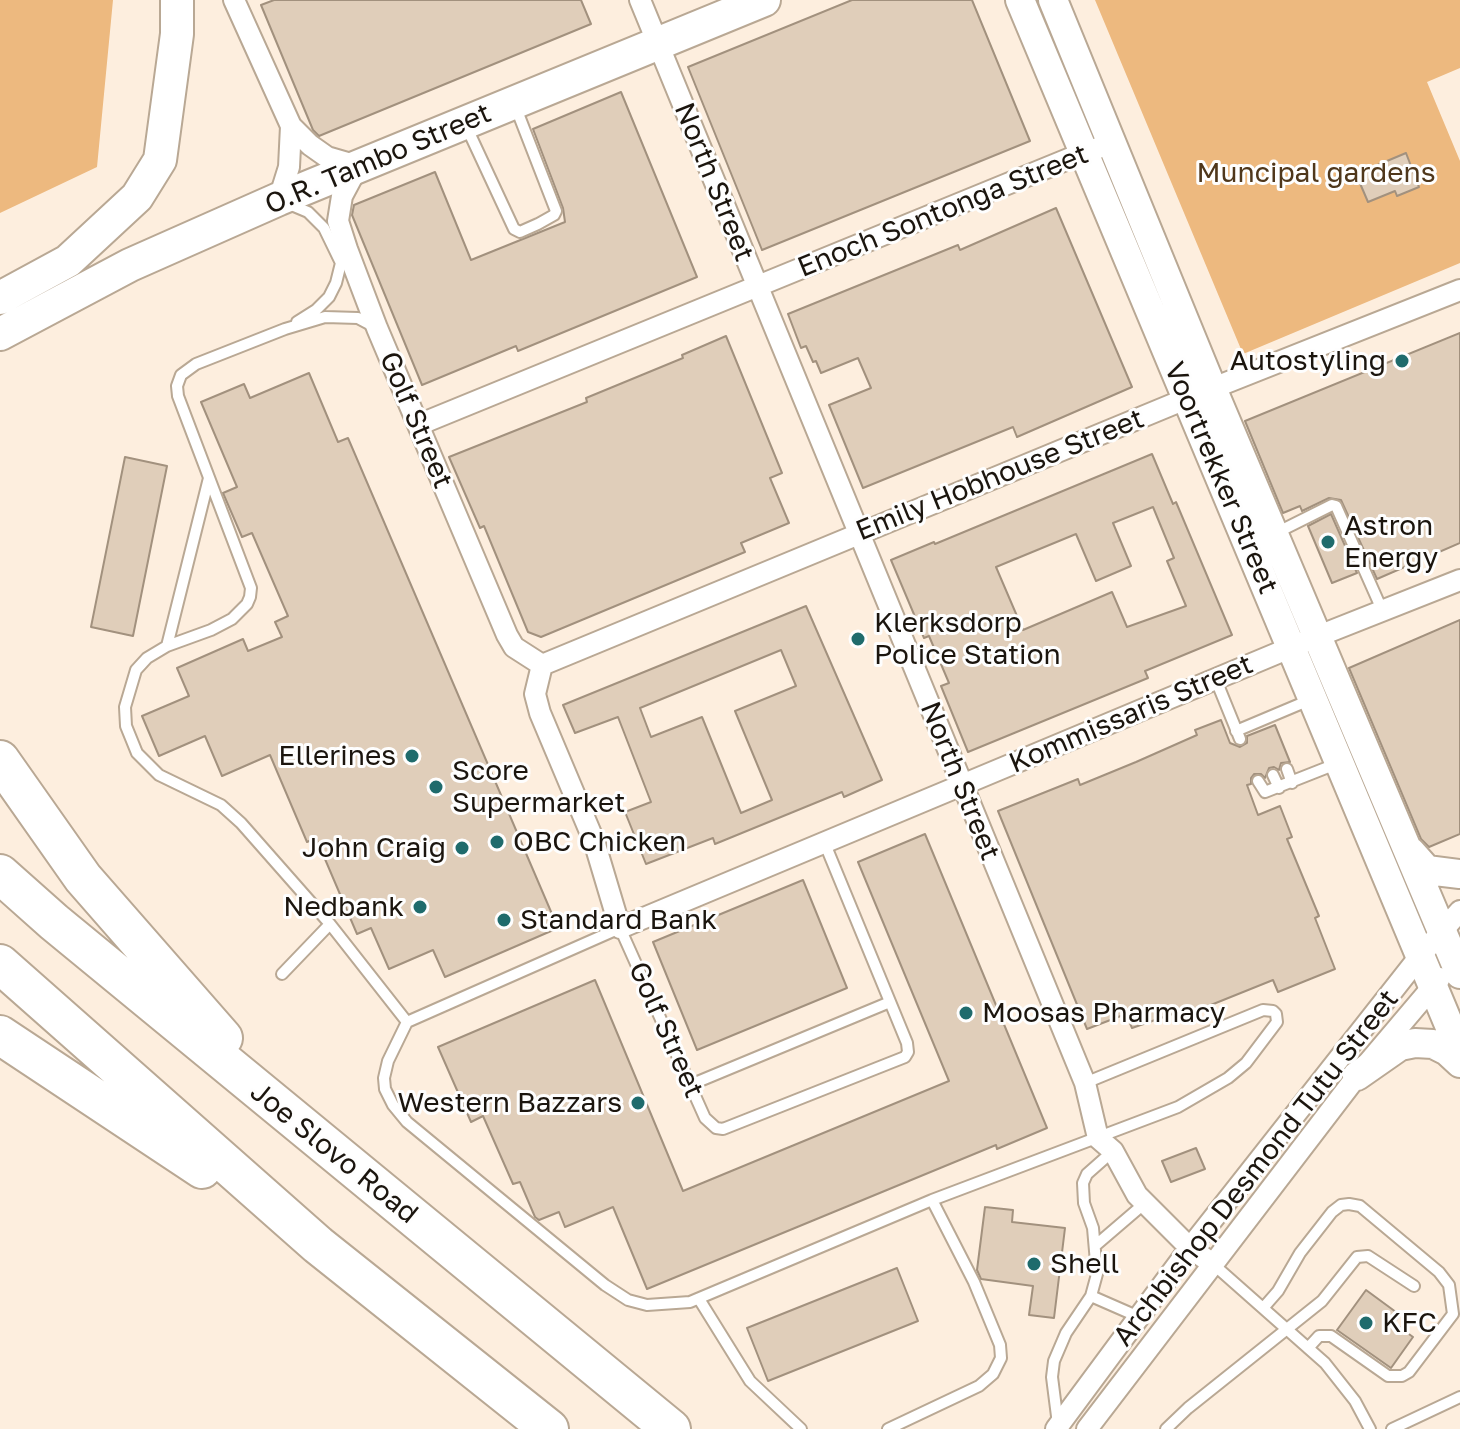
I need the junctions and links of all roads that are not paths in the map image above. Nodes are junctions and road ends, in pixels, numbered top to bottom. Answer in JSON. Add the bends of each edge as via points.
{"nodes":[{"id":1,"x":177,"y":0,"type":"edge"},
{"id":2,"x":193,"y":0,"type":"edge"},
{"id":3,"x":234,"y":0,"type":"edge"},
{"id":4,"x":640,"y":0,"type":"edge"},
{"id":5,"x":764,"y":0,"type":"edge"},
{"id":6,"x":1020,"y":0,"type":"edge"},
{"id":7,"x":1053,"y":0,"type":"edge"},
{"id":8,"x":177,"y":34,"type":"junction"},
{"id":9,"x":658,"y":44,"type":"junction"},
{"id":10,"x":513,"y":102,"type":"junction"},
{"id":11,"x":464,"y":122,"type":"junction"},
{"id":12,"x":291,"y":126,"type":"junction"},
{"id":13,"x":1113,"y":143,"type":"junction"},
{"id":14,"x":1083,"y":153,"type":"junction"},
{"id":15,"x":358,"y":166,"type":"junction"},
{"id":16,"x":279,"y":199,"type":"junction"},
{"id":17,"x":756,"y":287,"type":"junction"},
{"id":18,"x":1460,"y":290,"type":"edge"},
{"id":19,"x":0,"y":298,"type":"edge"},
{"id":20,"x":377,"y":328,"type":"junction"},
{"id":21,"x":285,"y":329,"type":"junction"},
{"id":22,"x":0,"y":334,"type":"edge"},
{"id":23,"x":1200,"y":393,"type":"junction"},
{"id":24,"x":418,"y":425,"type":"junction"},
{"id":25,"x":209,"y":478,"type":"junction"},
{"id":26,"x":858,"y":534,"type":"junction"},
{"id":27,"x":1274,"y":534,"type":"junction"},
{"id":28,"x":1460,"y":580,"type":"edge"},
{"id":29,"x":1383,"y":612,"type":"junction"},
{"id":30,"x":1304,"y":642,"type":"junction"},
{"id":31,"x":167,"y":646,"type":"junction"},
{"id":32,"x":542,"y":665,"type":"junction"},
{"id":33,"x":1216,"y":680,"type":"junction"},
{"id":34,"x":1313,"y":699,"type":"junction"},
{"id":35,"x":0,"y":760,"type":"edge"},
{"id":36,"x":1339,"y":763,"type":"junction"},
{"id":37,"x":1287,"y":769,"type":"dead end"},
{"id":38,"x":1273,"y":775,"type":"dead end"},
{"id":39,"x":1258,"y":781,"type":"dead end"},
{"id":40,"x":1292,"y":783,"type":"junction"},
{"id":41,"x":961,"y":785,"type":"junction"},
{"id":42,"x":1279,"y":788,"type":"junction"},
{"id":43,"x":825,"y":844,"type":"junction"},
{"id":44,"x":1408,"y":848,"type":"junction"},
{"id":45,"x":0,"y":874,"type":"edge"},
{"id":46,"x":1460,"y":874,"type":"edge"},
{"id":47,"x":1451,"y":920,"type":"edge"},
{"id":48,"x":330,"y":924,"type":"junction"},
{"id":49,"x":620,"y":928,"type":"junction"},
{"id":50,"x":1420,"y":956,"type":"junction"},
{"id":51,"x":1458,"y":962,"type":"edge"},
{"id":52,"x":0,"y":964,"type":"edge"},
{"id":53,"x":282,"y":974,"type":"dead end"},
{"id":54,"x":1434,"y":985,"type":"junction"},
{"id":55,"x":890,"y":1002,"type":"junction"},
{"id":56,"x":407,"y":1022,"type":"junction"},
{"id":57,"x":0,"y":1035,"type":"edge"},
{"id":58,"x":1460,"y":1051,"type":"edge"},
{"id":59,"x":1460,"y":1063,"type":"edge"},
{"id":60,"x":1357,"y":1076,"type":"junction"},
{"id":61,"x":1085,"y":1083,"type":"junction"},
{"id":62,"x":690,"y":1085,"type":"junction"},
{"id":63,"x":310,"y":1134,"type":"junction"},
{"id":64,"x":1106,"y":1145,"type":"junction"},
{"id":65,"x":932,"y":1200,"type":"junction"},
{"id":66,"x":1145,"y":1203,"type":"junction"},
{"id":67,"x":318,"y":1245,"type":"junction"},
{"id":68,"x":1096,"y":1245,"type":"junction"},
{"id":69,"x":1190,"y":1248,"type":"junction"},
{"id":70,"x":1213,"y":1264,"type":"junction"},
{"id":71,"x":1414,"y":1286,"type":"dead end"},
{"id":72,"x":1091,"y":1296,"type":"junction"},
{"id":73,"x":699,"y":1299,"type":"junction"},
{"id":74,"x":1264,"y":1307,"type":"junction"},
{"id":75,"x":1139,"y":1317,"type":"junction"},
{"id":76,"x":1287,"y":1327,"type":"junction"},
{"id":77,"x":1308,"y":1348,"type":"junction"},
{"id":78,"x":1460,"y":1397,"type":"edge"},
{"id":79,"x":1417,"y":1417,"type":"junction"},
{"id":80,"x":1057,"y":1428,"type":"edge"},
{"id":81,"x":549,"y":1429,"type":"edge"},
{"id":82,"x":671,"y":1429,"type":"edge"},
{"id":83,"x":801,"y":1429,"type":"edge"},
{"id":84,"x":888,"y":1429,"type":"edge"},
{"id":85,"x":1087,"y":1429,"type":"edge"},
{"id":86,"x":1166,"y":1429,"type":"edge"},
{"id":87,"x":1370,"y":1429,"type":"edge"},
{"id":88,"x":1392,"y":1429,"type":"edge"},
{"id":89,"x":1423,"y":1429,"type":"edge"}],
"edges":[{"from":1,"to":8,"type":"main road"},
{"from":2,"to":8,"type":"main road"},
{"from":3,"to":12,"type":"street"},
{"from":4,"to":9,"type":"street","name":"North Street"},
{"from":5,"to":9,"type":"main road","name":"O.R. Tambo Street"},
{"from":6,"to":14,"type":"street","name":"Voortrekker Street"},
{"from":7,"to":13,"type":"street","name":"Voortrekker Street"},
{"from":8,"to":19,"type":"main road","via":[[160,160],[137,197],[68,261]]},
{"from":9,"to":10,"type":"main road","name":"O.R. Tambo Street"},
{"from":9,"to":17,"type":"street","name":"North Street"},
{"from":10,"to":11,"type":"main road","name":"O.R. Tambo Street"},
{"from":10,"to":11,"type":"lane","via":[[556,211],[520,232]]},
{"from":11,"to":15,"type":"main road","name":"O.R. Tambo Street"},
{"from":12,"to":15,"type":"street","via":[[327,157]]},
{"from":12,"to":16,"type":"street","via":[[289,167]]},
{"from":13,"to":14,"type":"street","name":"Enoch Sontonga Street"},
{"from":13,"to":23,"type":"street","name":"Voortrekker Street"},
{"from":14,"to":17,"type":"street","name":"Enoch Sontonga Street"},
{"from":14,"to":23,"type":"street","name":"Voortrekker Street"},
{"from":15,"to":16,"type":"main road","name":"O.R. Tambo Street"},
{"from":15,"to":20,"type":"street","name":"Golf Street","via":[[342,196],[338,221]]},
{"from":16,"to":21,"type":"lane","via":[[308,212],[324,228],[341,263],[329,297]]},
{"from":16,"to":22,"type":"main road","name":"O.R. Tambo Street","via":[[130,265]]},
{"from":17,"to":24,"type":"street","name":"Enoch Sontonga Street"},
{"from":17,"to":26,"type":"street","name":"North Street"},
{"from":18,"to":23,"type":"street","name":"Emily Hobhouse Street"},
{"from":20,"to":21,"type":"lane","via":[[342,316]]},
{"from":20,"to":24,"type":"street","name":"Golf Street"},
{"from":21,"to":25,"type":"lane","via":[[181,375],[178,396]]},
{"from":23,"to":26,"type":"street","name":"Emily Hobhouse Street"},
{"from":23,"to":27,"type":"street","name":"Voortrekker Street"},
{"from":23,"to":30,"type":"street","name":"Voortrekker Street"},
{"from":24,"to":32,"type":"street","name":"Golf Street","via":[[507,635],[514,647]]},
{"from":25,"to":31,"type":"lane"},
{"from":25,"to":31,"type":"lane","via":[[250,597],[232,619]]},
{"from":26,"to":32,"type":"street","name":"Emily Hobhouse Street"},
{"from":26,"to":41,"type":"street","name":"North Street"},
{"from":27,"to":29,"type":"lane","via":[[1336,506]]},
{"from":27,"to":30,"type":"street","name":"Voortrekker Street"},
{"from":28,"to":29,"type":"street","name":"Kommissaris Street"},
{"from":29,"to":30,"type":"street","name":"Kommissaris Street"},
{"from":30,"to":33,"type":"street","name":"Kommissaris Street"},
{"from":30,"to":34,"type":"street","name":"Voortrekker Street"},
{"from":30,"to":44,"type":"street","name":"Voortrekker Street"},
{"from":31,"to":48,"type":"lane","via":[[147,658],[131,682],[126,726],[137,753],[159,775],[221,805]]},
{"from":32,"to":49,"type":"street","name":"Golf Street","via":[[535,694],[540,713],[594,841]]},
{"from":33,"to":34,"type":"lane","via":[[1238,735]]},
{"from":33,"to":41,"type":"street","name":"Kommissaris Street"},
{"from":34,"to":36,"type":"street","name":"Voortrekker Street"},
{"from":35,"to":63,"type":"highway","via":[[83,878]]},
{"from":36,"to":40,"type":"lane"},
{"from":36,"to":50,"type":"street","name":"Voortrekker Street"},
{"from":37,"to":40,"type":"lane"},
{"from":38,"to":42,"type":"lane"},
{"from":39,"to":42,"type":"lane","via":[[1264,791]]},
{"from":40,"to":42,"type":"lane"},
{"from":41,"to":43,"type":"street","name":"Kommissaris Street"},
{"from":41,"to":61,"type":"street","name":"North Street"},
{"from":43,"to":49,"type":"street","name":"Kommissaris Street"},
{"from":43,"to":55,"type":"lane","name":"Golf Street"},
{"from":44,"to":46,"type":"street","via":[[1427,870]]},
{"from":44,"to":47,"type":"street","name":"Voortrekker Street"},
{"from":45,"to":63,"type":"highway","name":"Joe Slovo Road"},
{"from":47,"to":50,"type":"street","name":"Archbishop Desmond Tutu Street"},
{"from":47,"to":51,"type":"street","name":"Voortrekker Street"},
{"from":48,"to":53,"type":"lane"},
{"from":48,"to":56,"type":"lane"},
{"from":49,"to":56,"type":"lane","name":"Kommissaris Street"},
{"from":49,"to":62,"type":"lane","name":"Golf Street"},
{"from":50,"to":54,"type":"street","name":"Voortrekker Street"},
{"from":50,"to":69,"type":"street","name":"Archbishop Desmond Tutu Street"},
{"from":51,"to":54,"type":"street","name":"Archbishop Desmond Tutu Street"},
{"from":52,"to":67,"type":"highway"},
{"from":54,"to":58,"type":"street","name":"Voortrekker Street"},
{"from":54,"to":60,"type":"street","name":"Archbishop Desmond Tutu Street"},
{"from":55,"to":62,"type":"lane"},
{"from":55,"to":62,"type":"lane","name":"Golf Street","via":[[907,1043],[905,1057],[723,1129],[710,1125]]},
{"from":56,"to":73,"type":"lane","via":[[384,1078],[393,1105],[407,1122],[628,1300],[668,1306]]},
{"from":57,"to":67,"type":"highway"},
{"from":59,"to":60,"type":"street","via":[[1433,1044],[1415,1043],[1400,1046]]},
{"from":60,"to":70,"type":"street","name":"Archbishop Desmond Tutu Street"},
{"from":61,"to":64,"type":"street","name":"North Street"},
{"from":61,"to":64,"type":"lane","via":[[1263,1010],[1276,1014],[1277,1022],[1228,1078]]},
{"from":63,"to":82,"type":"highway","name":"Joe Slovo Road"},
{"from":64,"to":65,"type":"lane"},
{"from":64,"to":66,"type":"street","name":"North Street"},
{"from":64,"to":68,"type":"lane","via":[[1083,1183]]},
{"from":65,"to":73,"type":"lane"},
{"from":65,"to":84,"type":"lane","via":[[974,1282],[1001,1358],[979,1386]]},
{"from":66,"to":68,"type":"lane"},
{"from":66,"to":69,"type":"street","name":"North Street"},
{"from":67,"to":81,"type":"highway"},
{"from":68,"to":72,"type":"lane"},
{"from":69,"to":70,"type":"street","name":"North Street"},
{"from":69,"to":75,"type":"street","name":"Archbishop Desmond Tutu Street"},
{"from":70,"to":74,"type":"lane"},
{"from":70,"to":85,"type":"street","name":"Archbishop Desmond Tutu Street"},
{"from":71,"to":76,"type":"lane","via":[[1364,1255],[1354,1260],[1322,1301]]},
{"from":72,"to":75,"type":"lane"},
{"from":72,"to":80,"type":"lane","via":[[1054,1361]]},
{"from":73,"to":83,"type":"lane","via":[[750,1381]]},
{"from":74,"to":76,"type":"lane"},
{"from":74,"to":77,"type":"lane","via":[[1332,1212],[1349,1204],[1360,1206],[1449,1285],[1453,1314],[1402,1376],[1388,1376],[1331,1336],[1319,1336]]},
{"from":75,"to":80,"type":"street","name":"Archbishop Desmond Tutu Street"},
{"from":76,"to":77,"type":"lane"},
{"from":76,"to":86,"type":"lane"},
{"from":77,"to":87,"type":"lane","via":[[1355,1401]]},
{"from":78,"to":79,"type":"lane"},
{"from":79,"to":88,"type":"lane"},
{"from":79,"to":89,"type":"lane"}]}
